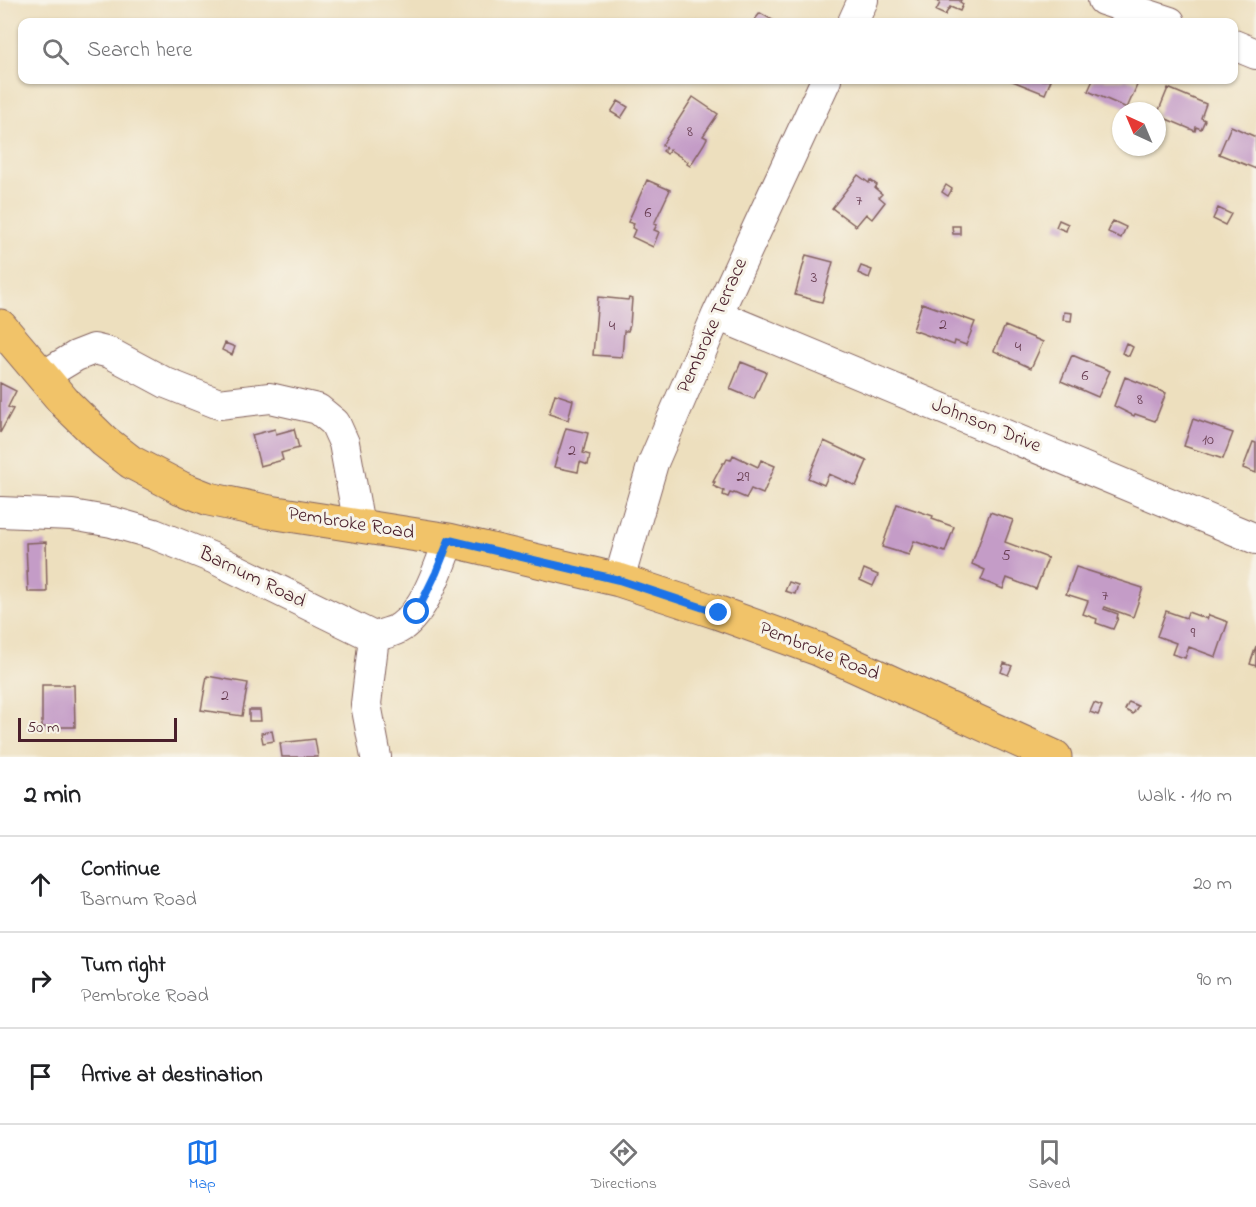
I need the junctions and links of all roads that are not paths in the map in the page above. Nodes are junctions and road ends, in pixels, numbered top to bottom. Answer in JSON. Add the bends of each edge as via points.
{"nodes":[{"id":1,"x":863,"y":0,"type":"edge"},
{"id":2,"x":1102,"y":0,"type":"edge"},
{"id":3,"x":855,"y":18,"type":"edge"},
{"id":4,"x":1158,"y":18,"type":"edge"},
{"id":5,"x":1238,"y":47,"type":"edge"},
{"id":6,"x":1256,"y":54,"type":"edge"},
{"id":7,"x":824,"y":84,"type":"edge"},
{"id":8,"x":717,"y":315,"type":"junction"},
{"id":9,"x":0,"y":326,"type":"edge"},
{"id":10,"x":43,"y":376,"type":"junction"},
{"id":11,"x":0,"y":512,"type":"edge"},
{"id":12,"x":358,"y":525,"type":"junction"},
{"id":13,"x":1256,"y":539,"type":"edge"},
{"id":14,"x":449,"y":540,"type":"junction"},
{"id":15,"x":619,"y":580,"type":"junction"},
{"id":16,"x":374,"y":637,"type":"junction"},
{"id":17,"x":376,"y":757,"type":"edge"},
{"id":18,"x":1055,"y":757,"type":"edge"}],
"edges":[{"from":1,"to":3,"type":"street"},
{"from":2,"to":4,"type":"street"},
{"from":5,"to":6,"type":"street"},
{"from":7,"to":8,"type":"street","name":"Pembroke Terrace"},
{"from":8,"to":13,"type":"street","name":"Johnson Drive"},
{"from":8,"to":15,"type":"street","name":"Pembroke Terrace","via":[[653,463]]},
{"from":9,"to":10,"type":"main road","name":"Pembroke Road"},
{"from":10,"to":12,"type":"main road","name":"Pembroke Road","via":[[104,441],[131,462],[172,484],[209,498]]},
{"from":10,"to":12,"type":"street","via":[[94,349],[219,404],[270,398],[318,409],[334,423],[344,443]]},
{"from":11,"to":16,"type":"street","name":"Barnum Road","via":[[72,515],[154,534],[213,558]]},
{"from":12,"to":14,"type":"main road","name":"Pembroke Road"},
{"from":14,"to":15,"type":"main road","name":"Pembroke Road"},
{"from":14,"to":16,"type":"street","via":[[417,612],[400,628]]},
{"from":15,"to":18,"type":"main road","name":"Pembroke Road","via":[[818,650]]},
{"from":16,"to":17,"type":"street","via":[[366,704]]}]}
